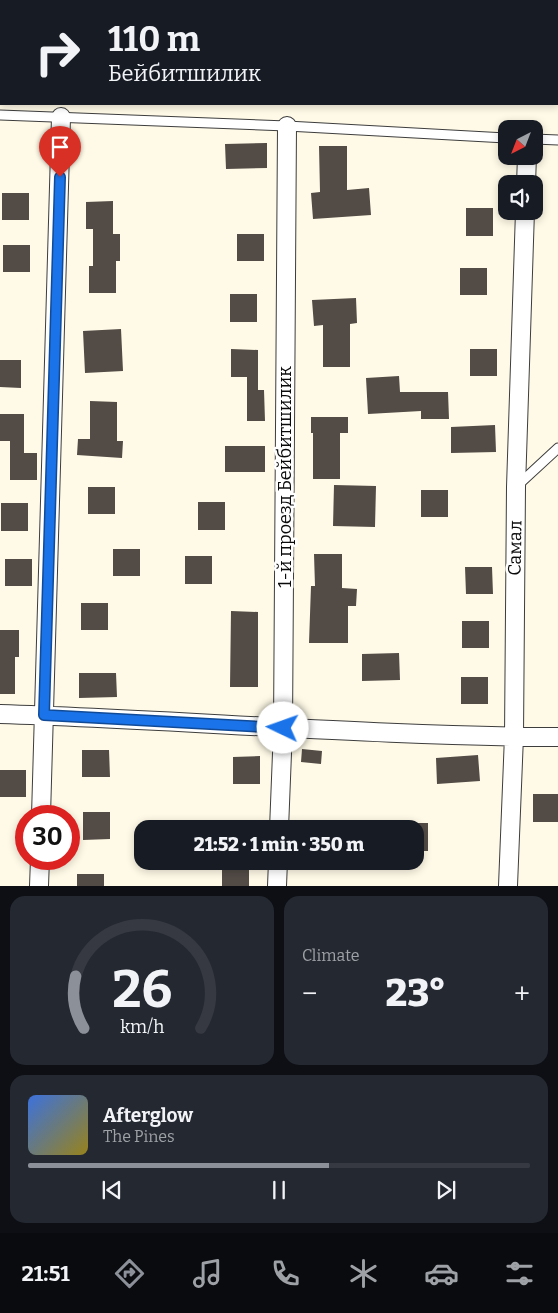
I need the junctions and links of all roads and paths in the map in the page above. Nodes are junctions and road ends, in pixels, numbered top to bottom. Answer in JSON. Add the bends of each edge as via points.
{"nodes":[{"id":1,"x":0,"y":115,"type":"edge"},
{"id":2,"x":61,"y":117,"type":"junction"},
{"id":3,"x":287,"y":126,"type":"junction"},
{"id":4,"x":498,"y":138,"type":"edge"},
{"id":5,"x":543,"y":140,"type":"edge"},
{"id":6,"x":558,"y":140,"type":"edge"},
{"id":7,"x":525,"y":220,"type":"edge"},
{"id":8,"x":558,"y":448,"type":"edge"},
{"id":9,"x":516,"y":487,"type":"junction"},
{"id":10,"x":0,"y":714,"type":"edge"},
{"id":11,"x":44,"y":715,"type":"junction"},
{"id":12,"x":283,"y":728,"type":"junction"},
{"id":13,"x":514,"y":736,"type":"junction"},
{"id":14,"x":558,"y":737,"type":"edge"},
{"id":15,"x":42,"y":805,"type":"edge"},
{"id":16,"x":279,"y":820,"type":"edge"},
{"id":17,"x":40,"y":870,"type":"edge"},
{"id":18,"x":278,"y":870,"type":"edge"},
{"id":19,"x":39,"y":886,"type":"edge"},
{"id":20,"x":277,"y":886,"type":"edge"},
{"id":21,"x":508,"y":886,"type":"edge"}],
"edges":[{"from":1,"to":2,"type":"lane"},
{"from":2,"to":3,"type":"lane"},
{"from":2,"to":11,"type":"street"},
{"from":3,"to":4,"type":"lane"},
{"from":3,"to":12,"type":"street","name":"1-й проезд Бейбитшилик"},
{"from":5,"to":6,"type":"lane"},
{"from":7,"to":9,"type":"street","name":"Самал"},
{"from":8,"to":9,"type":"lane"},
{"from":9,"to":13,"type":"street","name":"Самал"},
{"from":10,"to":11,"type":"street"},
{"from":11,"to":12,"type":"street"},
{"from":11,"to":15,"type":"street"},
{"from":12,"to":13,"type":"street"},
{"from":12,"to":16,"type":"street","name":"1-й проезд Бейбитшилик"},
{"from":13,"to":14,"type":"street"},
{"from":13,"to":21,"type":"street","name":"Самал"},
{"from":17,"to":19,"type":"street"},
{"from":18,"to":20,"type":"street"}]}
